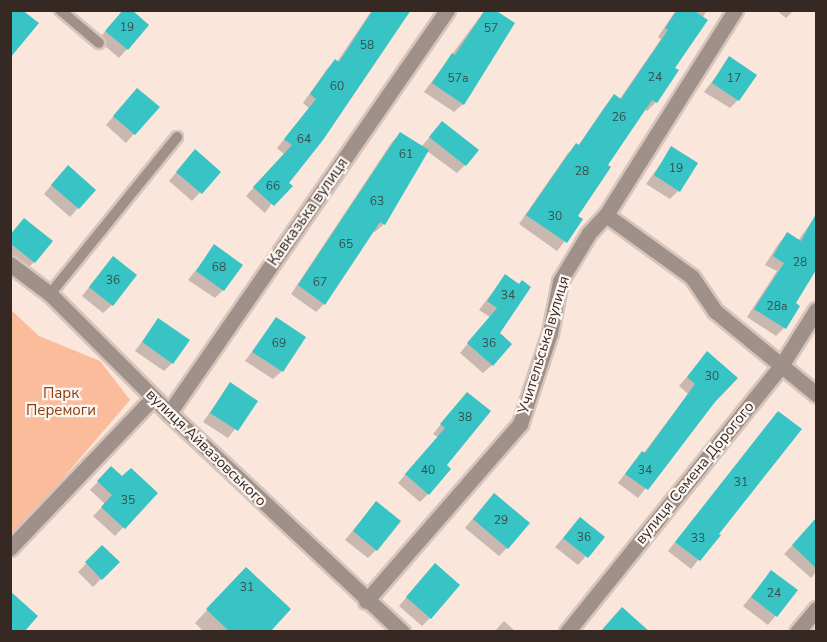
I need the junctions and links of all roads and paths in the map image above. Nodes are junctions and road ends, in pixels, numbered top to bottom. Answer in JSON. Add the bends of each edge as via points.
{"nodes":[{"id":1,"x":60,"y":10,"type":"edge"},
{"id":2,"x":447,"y":10,"type":"edge"},
{"id":3,"x":735,"y":10,"type":"edge"},
{"id":4,"x":99,"y":43,"type":"dead end"},
{"id":5,"x":177,"y":137,"type":"dead end"},
{"id":6,"x":606,"y":215,"type":"junction"},
{"id":7,"x":10,"y":264,"type":"edge"},
{"id":8,"x":50,"y":294,"type":"junction"},
{"id":9,"x":816,"y":310,"type":"edge"},
{"id":10,"x":782,"y":366,"type":"junction"},
{"id":11,"x":816,"y":394,"type":"edge"},
{"id":12,"x":153,"y":398,"type":"junction"},
{"id":13,"x":169,"y":413,"type":"junction"},
{"id":14,"x":10,"y":548,"type":"edge"},
{"id":15,"x":366,"y":601,"type":"junction"},
{"id":16,"x":816,"y":609,"type":"edge"},
{"id":17,"x":402,"y":632,"type":"edge"},
{"id":18,"x":567,"y":632,"type":"edge"},
{"id":19,"x":797,"y":632,"type":"edge"}],
"edges":[{"from":1,"to":4,"type":"lane"},
{"from":2,"to":13,"type":"street","name":"Кавказька вулиця"},
{"from":3,"to":6,"type":"street","name":"Учительська вулиця"},
{"from":5,"to":8,"type":"lane"},
{"from":6,"to":10,"type":"street","via":[[692,277],[715,311]]},
{"from":6,"to":15,"type":"street","name":"Учительська вулиця","via":[[589,233],[560,281],[550,333],[520,424]]},
{"from":7,"to":8,"type":"street","name":"вулиця Айвазовського"},
{"from":8,"to":12,"type":"street","name":"вулиця Айвазовського"},
{"from":9,"to":10,"type":"street","name":"вулиця Семена Дорогого"},
{"from":10,"to":11,"type":"street"},
{"from":10,"to":18,"type":"street","name":"вулиця Семена Дорогого"},
{"from":12,"to":13,"type":"street","name":"вулиця Айвазовського"},
{"from":12,"to":14,"type":"street"},
{"from":13,"to":15,"type":"street","name":"вулиця Айвазовського"},
{"from":15,"to":17,"type":"street","name":"вулиця Айвазовського"},
{"from":16,"to":19,"type":"street"}]}
